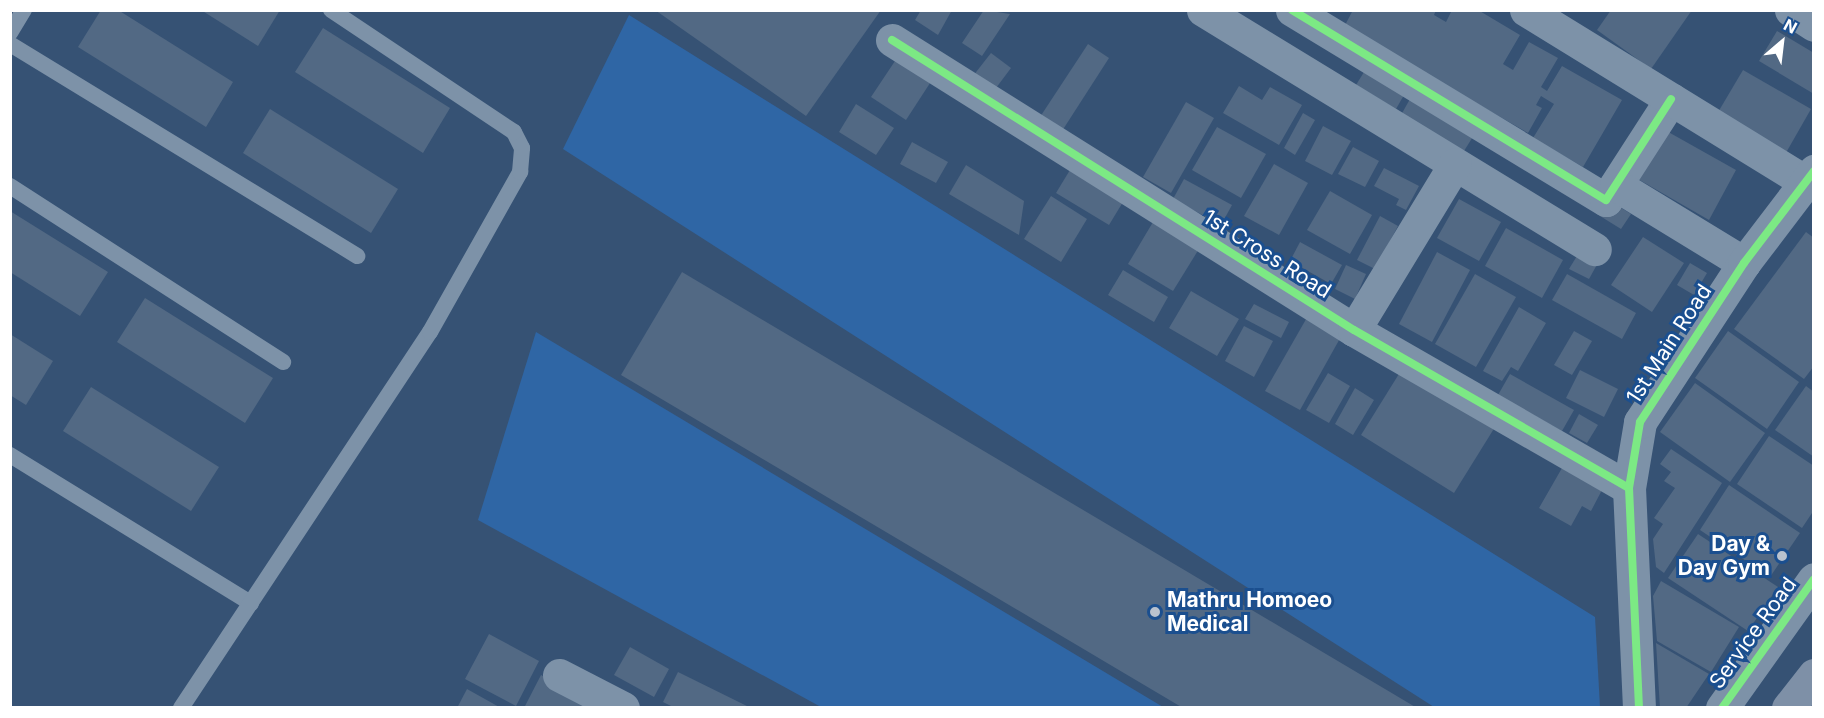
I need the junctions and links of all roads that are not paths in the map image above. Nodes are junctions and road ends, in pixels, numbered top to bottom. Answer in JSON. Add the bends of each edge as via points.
{"nodes":[{"id":1,"x":24,"y":10,"type":"edge"},
{"id":2,"x":331,"y":10,"type":"edge"},
{"id":3,"x":1203,"y":10,"type":"edge"},
{"id":4,"x":1292,"y":10,"type":"edge"},
{"id":5,"x":1526,"y":10,"type":"edge"},
{"id":6,"x":1791,"y":10,"type":"edge"},
{"id":7,"x":1814,"y":25,"type":"edge"},
{"id":8,"x":10,"y":33,"type":"edge"},
{"id":9,"x":892,"y":40,"type":"dead end"},
{"id":10,"x":10,"y":44,"type":"edge"},
{"id":11,"x":1671,"y":99,"type":"junction"},
{"id":12,"x":1455,"y":164,"type":"junction"},
{"id":13,"x":1810,"y":177,"type":"edge"},
{"id":14,"x":1616,"y":185,"type":"junction"},
{"id":15,"x":10,"y":186,"type":"edge"},
{"id":16,"x":1595,"y":249,"type":"dead end"},
{"id":17,"x":357,"y":256,"type":"dead end"},
{"id":18,"x":1744,"y":263,"type":"junction"},
{"id":19,"x":1354,"y":330,"type":"junction"},
{"id":20,"x":283,"y":362,"type":"dead end"},
{"id":21,"x":10,"y":455,"type":"edge"},
{"id":22,"x":1629,"y":488,"type":"junction"},
{"id":23,"x":1814,"y":579,"type":"edge"},
{"id":24,"x":252,"y":603,"type":"junction"},
{"id":25,"x":560,"y":675,"type":"dead end"},
{"id":26,"x":1814,"y":675,"type":"edge"},
{"id":27,"x":181,"y":708,"type":"edge"},
{"id":28,"x":623,"y":708,"type":"edge"},
{"id":29,"x":1639,"y":708,"type":"edge"},
{"id":30,"x":1722,"y":708,"type":"edge"},
{"id":31,"x":1788,"y":708,"type":"edge"}],
"edges":[{"from":1,"to":8,"type":"lane"},
{"from":2,"to":24,"type":"lane","via":[[514,132],[522,148],[520,171],[430,332]]},
{"from":3,"to":12,"type":"street"},
{"from":4,"to":14,"type":"street","via":[[1606,200]]},
{"from":5,"to":11,"type":"street"},
{"from":6,"to":7,"type":"street"},
{"from":9,"to":19,"type":"street","name":"1st Cross Road"},
{"from":10,"to":17,"type":"lane"},
{"from":11,"to":13,"type":"street"},
{"from":11,"to":14,"type":"street"},
{"from":12,"to":16,"type":"street"},
{"from":12,"to":19,"type":"street"},
{"from":13,"to":18,"type":"street","name":"1st Main Road"},
{"from":14,"to":18,"type":"street"},
{"from":15,"to":20,"type":"lane"},
{"from":18,"to":22,"type":"street","name":"1st Main Road","via":[[1640,422]]},
{"from":19,"to":22,"type":"street","name":"1st Cross Road"},
{"from":21,"to":24,"type":"lane"},
{"from":22,"to":29,"type":"street","name":"1st Main Road"},
{"from":23,"to":30,"type":"street","name":"Service Road"},
{"from":24,"to":27,"type":"lane"},
{"from":25,"to":28,"type":"street"},
{"from":26,"to":31,"type":"highway"}]}
